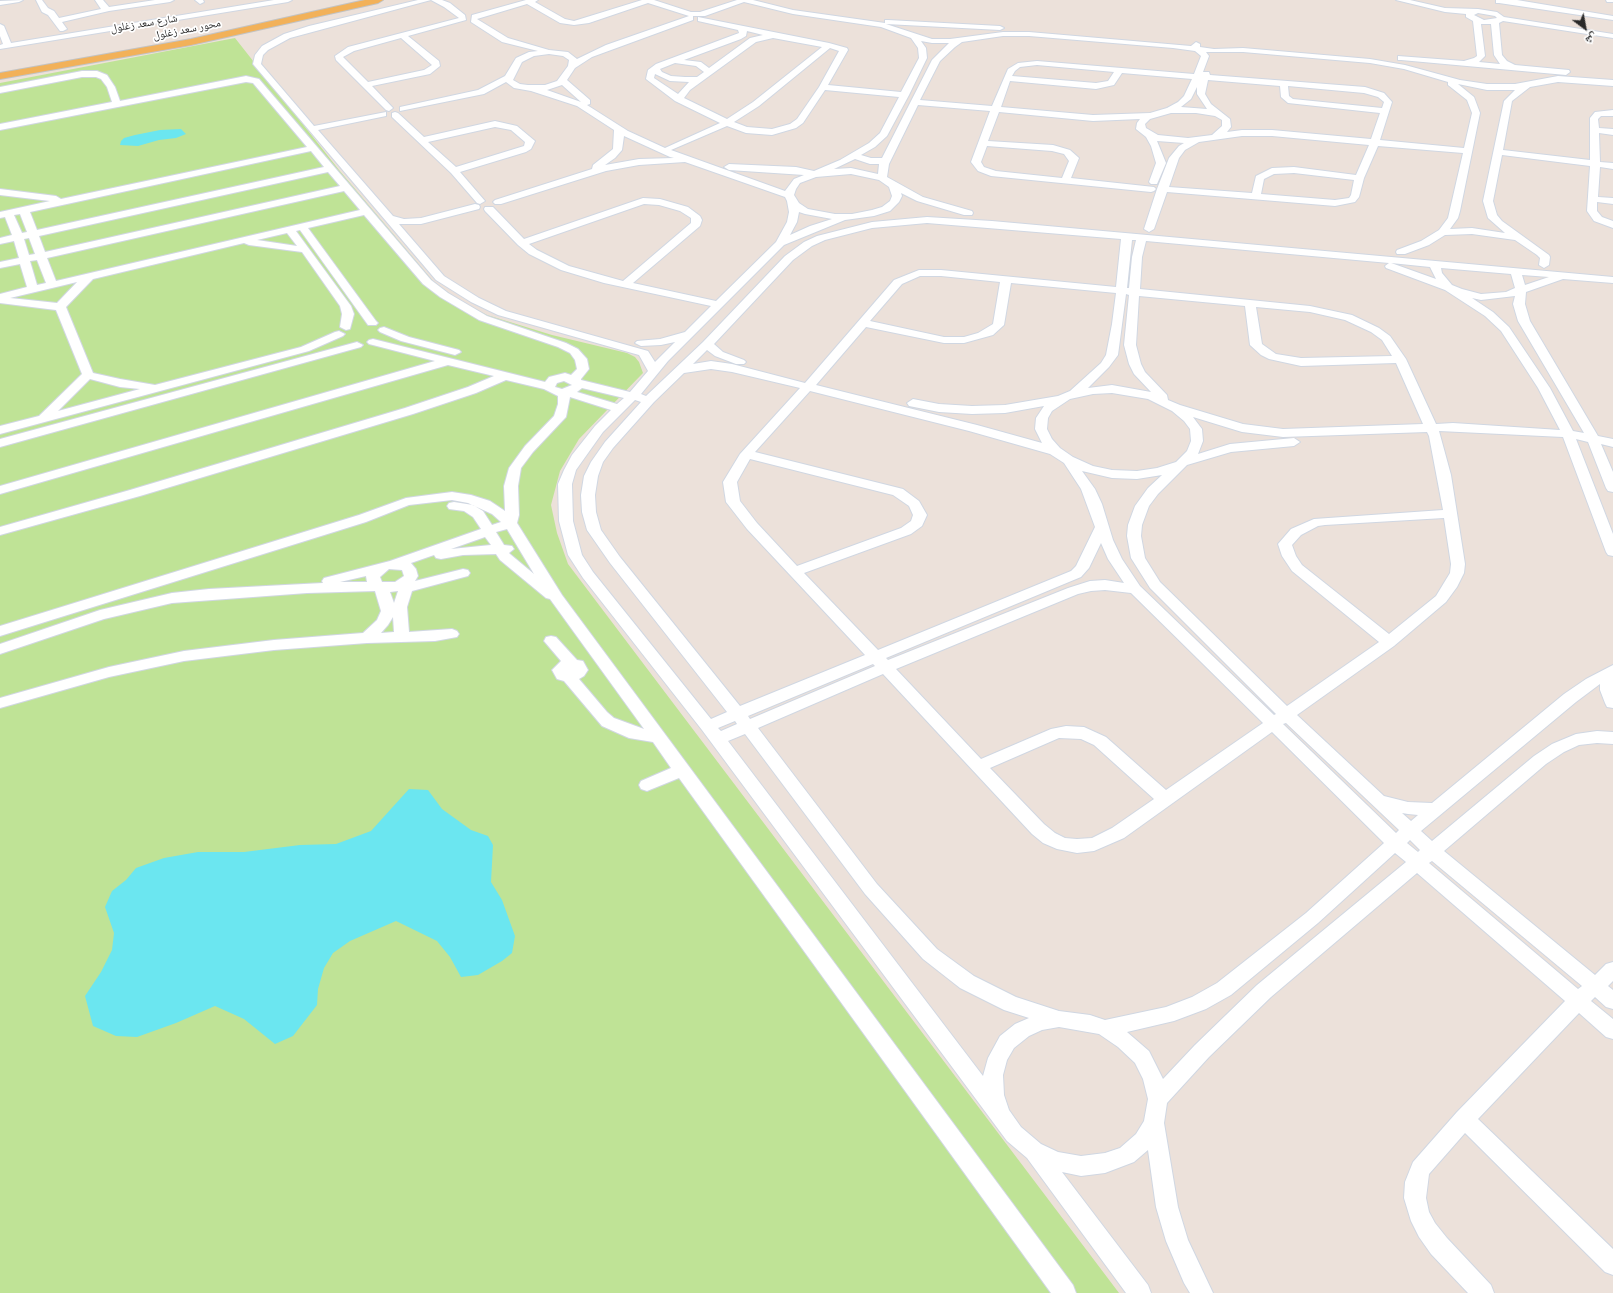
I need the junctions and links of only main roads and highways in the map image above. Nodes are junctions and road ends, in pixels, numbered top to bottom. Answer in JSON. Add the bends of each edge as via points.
{"nodes":[{"id":1,"x":358,"y":0,"type":"edge"},
{"id":2,"x":378,"y":0,"type":"edge"},
{"id":3,"x":129,"y":50,"type":"junction"},
{"id":4,"x":0,"y":70,"type":"edge"},
{"id":5,"x":0,"y":76,"type":"edge"}],
"edges":[{"from":1,"to":3,"type":"main road","name":"محور سعد زغلول"},
{"from":2,"to":3,"type":"main road","name":"محور سعد زغلول","via":[[228,35]]},
{"from":3,"to":4,"type":"main road","name":"محور سعد زغلول"},
{"from":3,"to":5,"type":"main road","name":"محور سعد زغلول"}]}
